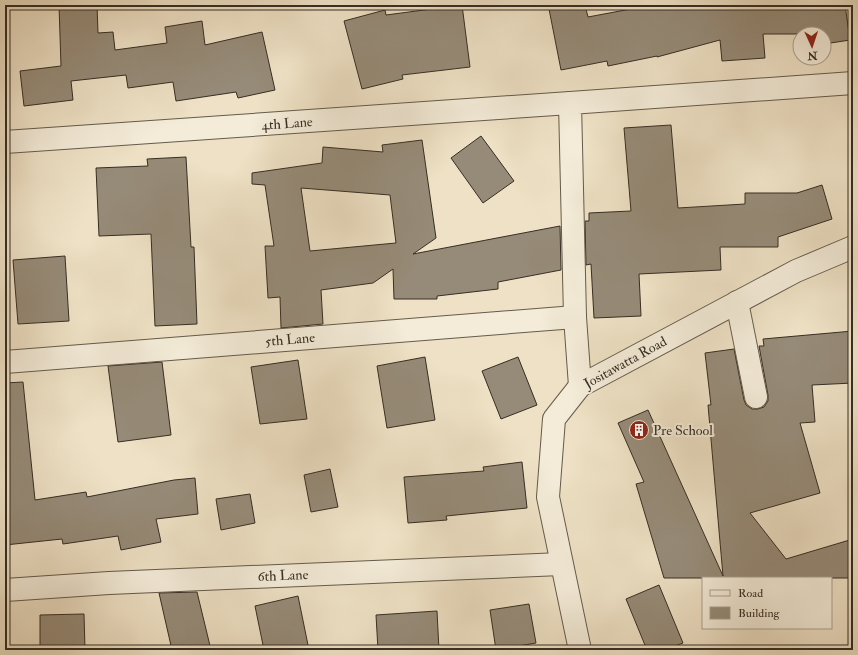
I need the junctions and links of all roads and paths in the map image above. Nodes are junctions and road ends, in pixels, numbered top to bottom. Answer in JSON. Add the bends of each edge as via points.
{"nodes":[{"id":1,"x":853,"y":83,"type":"edge"},
{"id":2,"x":570,"y":104,"type":"junction"},
{"id":3,"x":5,"y":142,"type":"edge"},
{"id":4,"x":853,"y":246,"type":"edge"},
{"id":5,"x":737,"y":302,"type":"junction"},
{"id":6,"x":575,"y":317,"type":"junction"},
{"id":7,"x":5,"y":362,"type":"edge"},
{"id":8,"x":580,"y":386,"type":"junction"},
{"id":9,"x":756,"y":397,"type":"dead end"},
{"id":10,"x":561,"y":564,"type":"junction"},
{"id":11,"x":5,"y":590,"type":"edge"},
{"id":12,"x":580,"y":650,"type":"edge"}],
"edges":[{"from":1,"to":2,"type":"street","name":"4th Lane"},
{"from":2,"to":3,"type":"street","name":"4th Lane"},
{"from":2,"to":6,"type":"street"},
{"from":4,"to":5,"type":"street","name":"Jositawatta Road","via":[[796,271]]},
{"from":5,"to":8,"type":"street","name":"Jositawatta Road"},
{"from":5,"to":9,"type":"street"},
{"from":6,"to":7,"type":"street","name":"5th Lane"},
{"from":6,"to":8,"type":"street"},
{"from":8,"to":10,"type":"street","name":"Jositawatta Road","via":[[554,419],[548,497]]},
{"from":10,"to":11,"type":"street","name":"6th Lane","via":[[109,583]]},
{"from":10,"to":12,"type":"street","name":"Jositawatta Road"}]}
